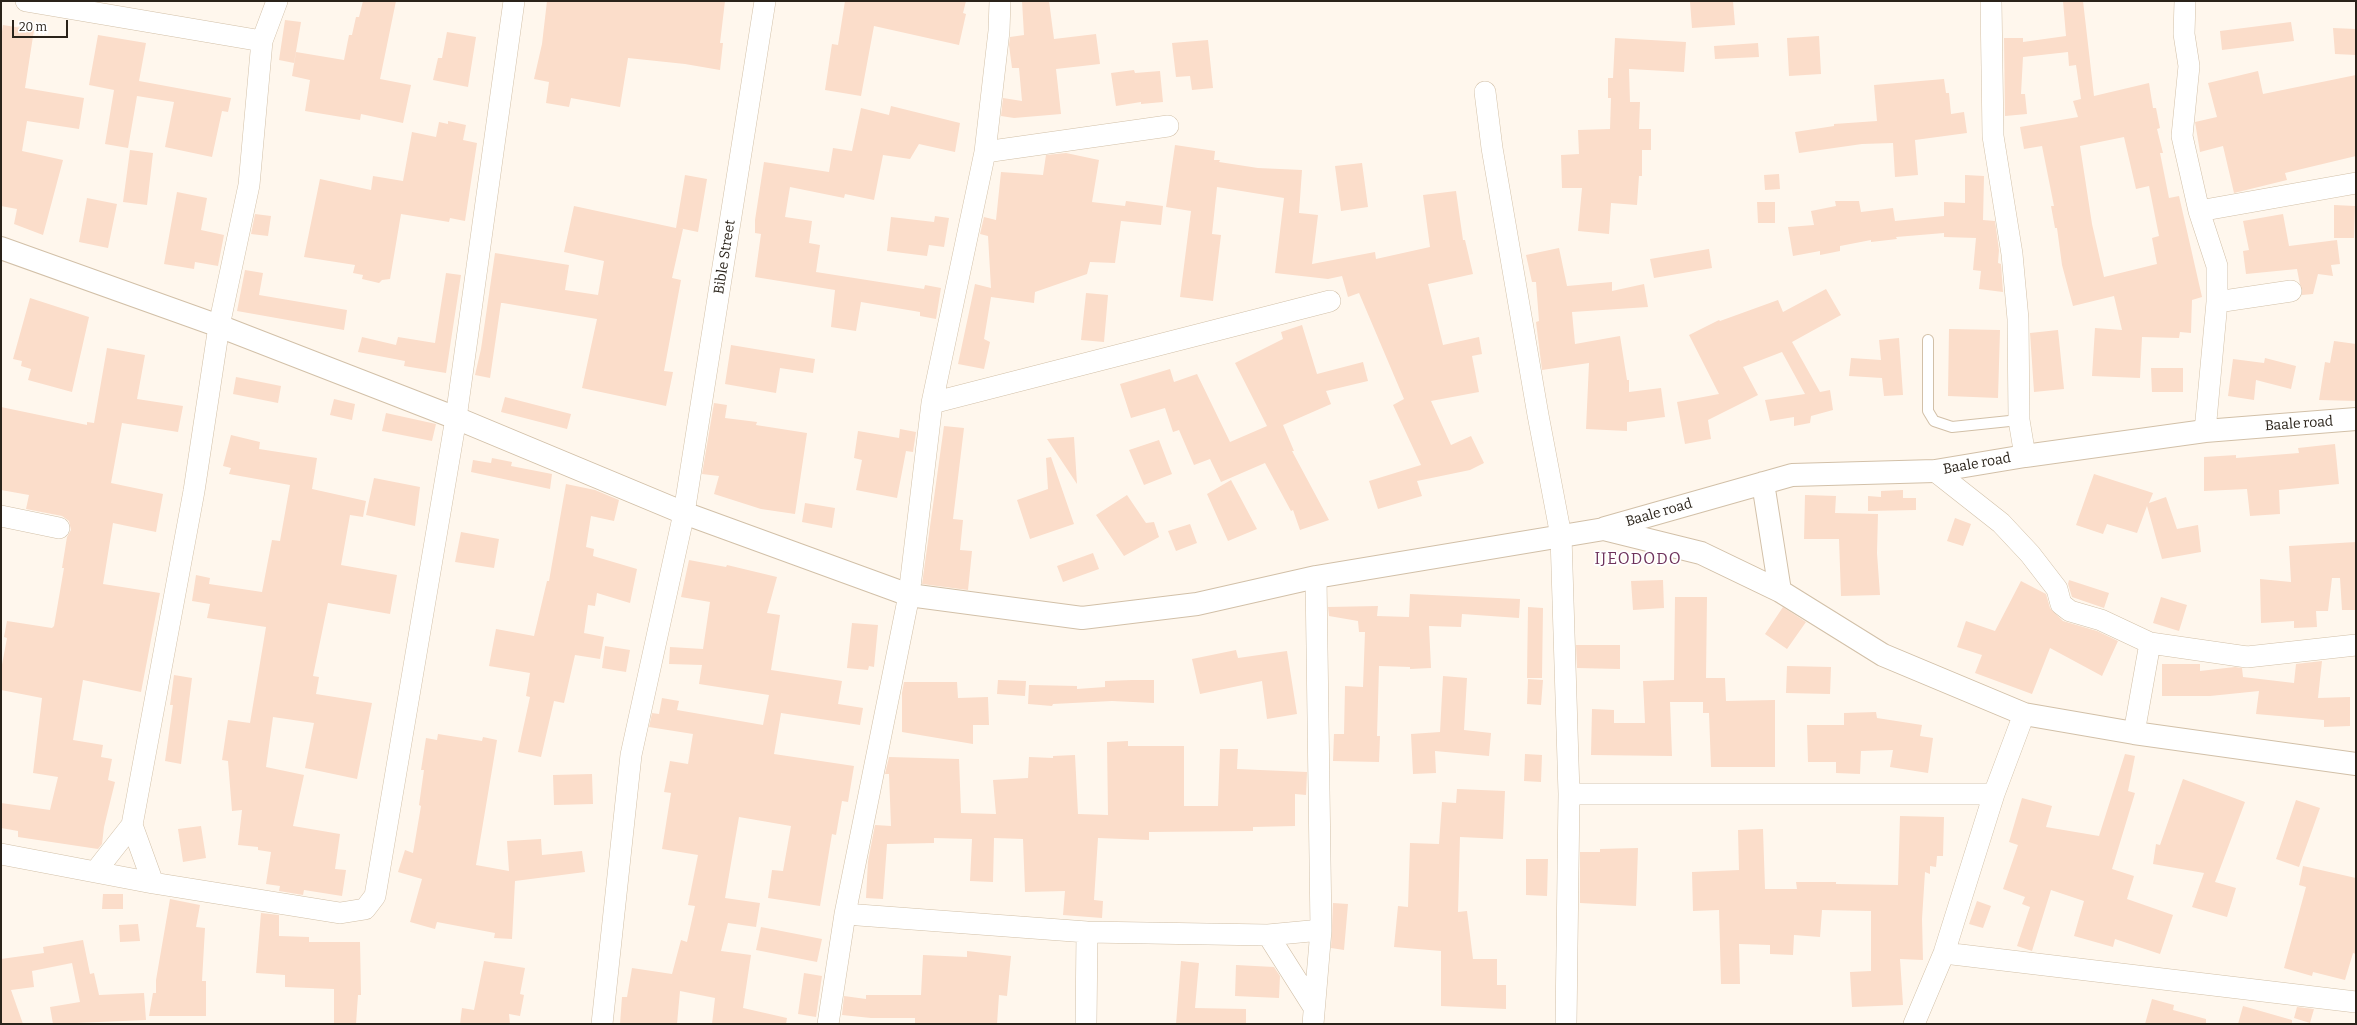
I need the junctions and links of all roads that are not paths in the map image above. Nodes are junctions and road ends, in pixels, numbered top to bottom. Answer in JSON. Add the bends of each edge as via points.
{"nodes":[{"id":1,"x":277,"y":1,"type":"edge"},
{"id":2,"x":514,"y":1,"type":"edge"},
{"id":3,"x":765,"y":1,"type":"edge"},
{"id":4,"x":1000,"y":1,"type":"edge"},
{"id":5,"x":1991,"y":1,"type":"edge"},
{"id":6,"x":2185,"y":1,"type":"edge"},
{"id":7,"x":34,"y":2,"type":"edge"},
{"id":8,"x":262,"y":40,"type":"junction"},
{"id":9,"x":1485,"y":92,"type":"dead end"},
{"id":10,"x":1168,"y":126,"type":"dead end"},
{"id":11,"x":985,"y":152,"type":"junction"},
{"id":12,"x":2356,"y":183,"type":"edge"},
{"id":13,"x":2199,"y":211,"type":"junction"},
{"id":14,"x":1,"y":248,"type":"edge"},
{"id":15,"x":2291,"y":291,"type":"dead end"},
{"id":16,"x":1330,"y":301,"type":"dead end"},
{"id":17,"x":2217,"y":302,"type":"junction"},
{"id":18,"x":219,"y":326,"type":"junction"},
{"id":19,"x":1928,"y":340,"type":"dead end"},
{"id":20,"x":932,"y":403,"type":"junction"},
{"id":21,"x":456,"y":418,"type":"junction"},
{"id":22,"x":2356,"y":419,"type":"edge"},
{"id":23,"x":2019,"y":420,"type":"junction"},
{"id":24,"x":2205,"y":431,"type":"junction"},
{"id":25,"x":2025,"y":456,"type":"junction"},
{"id":26,"x":1935,"y":471,"type":"junction"},
{"id":27,"x":1763,"y":483,"type":"junction"},
{"id":28,"x":684,"y":513,"type":"junction"},
{"id":29,"x":1,"y":516,"type":"edge"},
{"id":30,"x":59,"y":528,"type":"dead end"},
{"id":31,"x":1604,"y":529,"type":"junction"},
{"id":32,"x":1561,"y":536,"type":"junction"},
{"id":33,"x":1316,"y":578,"type":"junction"},
{"id":34,"x":1780,"y":591,"type":"junction"},
{"id":35,"x":909,"y":595,"type":"junction"},
{"id":36,"x":2150,"y":643,"type":"junction"},
{"id":37,"x":2356,"y":645,"type":"edge"},
{"id":38,"x":2024,"y":714,"type":"junction"},
{"id":39,"x":2134,"y":733,"type":"junction"},
{"id":40,"x":2356,"y":764,"type":"edge"},
{"id":41,"x":1569,"y":794,"type":"junction"},
{"id":42,"x":1994,"y":794,"type":"junction"},
{"id":43,"x":132,"y":824,"type":"junction"},
{"id":44,"x":1,"y":854,"type":"edge"},
{"id":45,"x":95,"y":872,"type":"junction"},
{"id":46,"x":153,"y":883,"type":"junction"},
{"id":47,"x":845,"y":914,"type":"junction"},
{"id":48,"x":1321,"y":930,"type":"junction"},
{"id":49,"x":1087,"y":932,"type":"junction"},
{"id":50,"x":1268,"y":935,"type":"junction"},
{"id":51,"x":1944,"y":953,"type":"junction"},
{"id":52,"x":2356,"y":1002,"type":"edge"},
{"id":53,"x":1313,"y":1015,"type":"edge"},
{"id":54,"x":602,"y":1024,"type":"edge"},
{"id":55,"x":828,"y":1024,"type":"edge"},
{"id":56,"x":1086,"y":1024,"type":"edge"},
{"id":57,"x":1566,"y":1024,"type":"edge"},
{"id":58,"x":1914,"y":1024,"type":"edge"}],
"edges":[{"from":1,"to":8,"type":"street"},
{"from":2,"to":21,"type":"street"},
{"from":3,"to":28,"type":"street","name":"Bible Street"},
{"from":4,"to":11,"type":"street"},
{"from":5,"to":23,"type":"street","via":[[1993,136],[2012,254],[2018,319]]},
{"from":6,"to":13,"type":"street","via":[[2184,34],[2189,66],[2182,136]]},
{"from":7,"to":8,"type":"street"},
{"from":8,"to":18,"type":"street","via":[[249,185]]},
{"from":9,"to":32,"type":"street","via":[[1492,148]]},
{"from":10,"to":11,"type":"street"},
{"from":11,"to":20,"type":"street"},
{"from":12,"to":13,"type":"street"},
{"from":13,"to":17,"type":"street","via":[[2217,266]]},
{"from":14,"to":18,"type":"street","name":"Baale road"},
{"from":15,"to":17,"type":"street"},
{"from":16,"to":20,"type":"street"},
{"from":17,"to":24,"type":"street"},
{"from":18,"to":21,"type":"street","name":"Baale road"},
{"from":18,"to":43,"type":"street","via":[[194,491]]},
{"from":19,"to":23,"type":"lane","via":[[1928,411],[1934,422],[1952,426]]},
{"from":20,"to":35,"type":"street"},
{"from":21,"to":28,"type":"street","name":"Baale road"},
{"from":21,"to":46,"type":"street","via":[[375,896],[365,909],[340,913]]},
{"from":22,"to":24,"type":"street","name":"Baale road"},
{"from":23,"to":25,"type":"street"},
{"from":24,"to":25,"type":"street","name":"Baale road"},
{"from":25,"to":26,"type":"street","name":"Baale road"},
{"from":26,"to":27,"type":"street","name":"Baale road","via":[[1792,475]]},
{"from":26,"to":36,"type":"street","via":[[2001,523],[2021,543],[2057,589],[2061,604],[2065,608],[2106,622]]},
{"from":27,"to":31,"type":"street","name":"Baale road"},
{"from":27,"to":34,"type":"street"},
{"from":28,"to":35,"type":"street","name":"Baale road"},
{"from":28,"to":54,"type":"street","name":"Bible Street","via":[[631,756]]},
{"from":29,"to":30,"type":"street"},
{"from":31,"to":32,"type":"street","name":"Baale road"},
{"from":31,"to":34,"type":"street","via":[[1701,553]]},
{"from":32,"to":33,"type":"street","name":"Baale road"},
{"from":32,"to":41,"type":"street"},
{"from":33,"to":35,"type":"street","name":"Baale road","via":[[1197,604],[1082,618]]},
{"from":33,"to":48,"type":"street"},
{"from":34,"to":38,"type":"street","via":[[1883,656]]},
{"from":35,"to":47,"type":"street"},
{"from":36,"to":37,"type":"street","via":[[2247,657]]},
{"from":36,"to":39,"type":"street"},
{"from":38,"to":39,"type":"street"},
{"from":38,"to":42,"type":"street"},
{"from":39,"to":40,"type":"street"},
{"from":41,"to":42,"type":"street"},
{"from":41,"to":57,"type":"street"},
{"from":42,"to":51,"type":"street"},
{"from":43,"to":45,"type":"street"},
{"from":43,"to":46,"type":"street"},
{"from":44,"to":45,"type":"street"},
{"from":45,"to":46,"type":"street"},
{"from":47,"to":49,"type":"street"},
{"from":47,"to":55,"type":"street"},
{"from":48,"to":50,"type":"street"},
{"from":48,"to":53,"type":"street"},
{"from":49,"to":50,"type":"street"},
{"from":49,"to":56,"type":"street"},
{"from":50,"to":53,"type":"street"},
{"from":51,"to":52,"type":"street"},
{"from":51,"to":58,"type":"street"}]}
